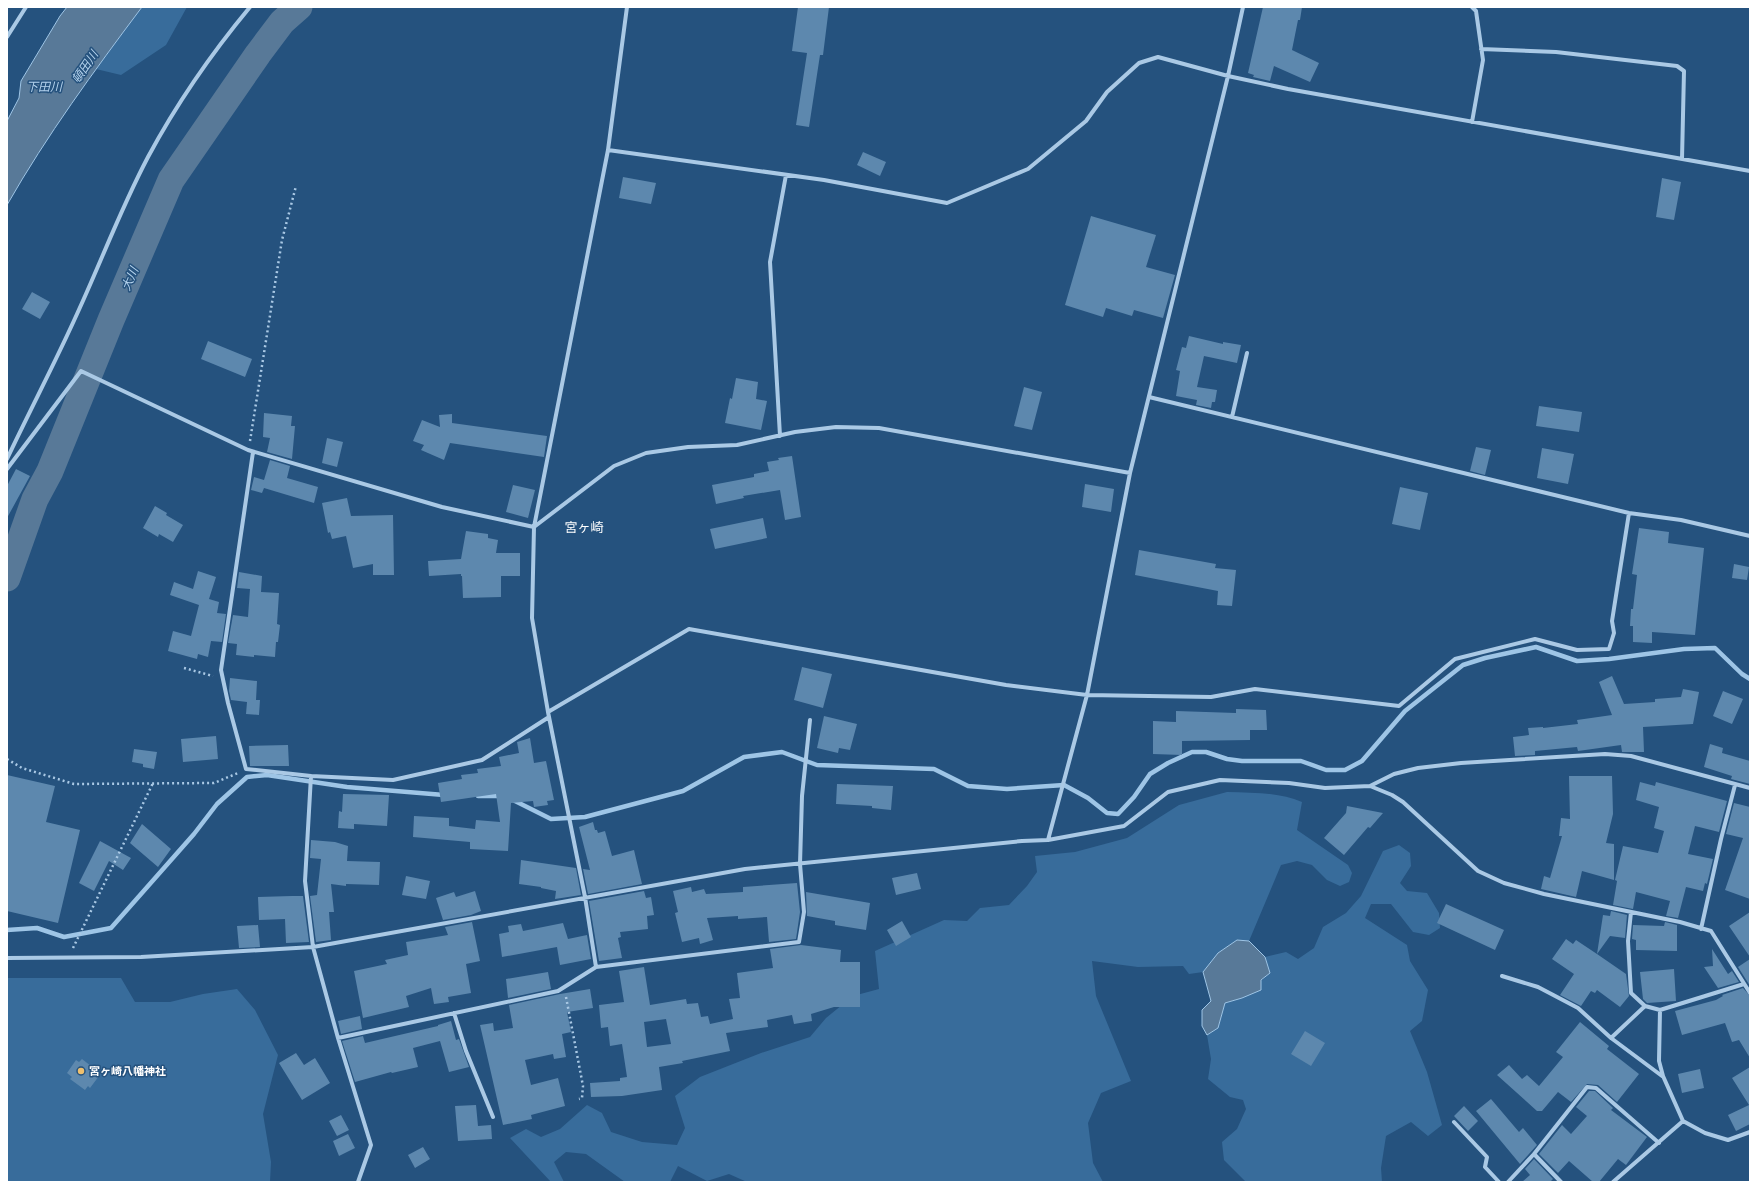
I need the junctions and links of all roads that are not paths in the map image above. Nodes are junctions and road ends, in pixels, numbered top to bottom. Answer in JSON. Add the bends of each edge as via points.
{"nodes":[{"id":1,"x":26,"y":7,"type":"edge"},
{"id":2,"x":250,"y":7,"type":"edge"},
{"id":3,"x":627,"y":7,"type":"edge"},
{"id":4,"x":1243,"y":7,"type":"edge"},
{"id":5,"x":1472,"y":7,"type":"edge"},
{"id":6,"x":7,"y":36,"type":"edge"},
{"id":7,"x":1481,"y":49,"type":"junction"},
{"id":8,"x":1228,"y":76,"type":"junction"},
{"id":9,"x":1472,"y":122,"type":"junction"},
{"id":10,"x":608,"y":150,"type":"junction"},
{"id":11,"x":1682,"y":159,"type":"junction"},
{"id":12,"x":1750,"y":171,"type":"edge"},
{"id":13,"x":786,"y":175,"type":"junction"},
{"id":14,"x":1247,"y":353,"type":"dead end"},
{"id":15,"x":1149,"y":397,"type":"junction"},
{"id":16,"x":1232,"y":417,"type":"junction"},
{"id":17,"x":780,"y":436,"type":"junction"},
{"id":18,"x":250,"y":451,"type":"junction"},
{"id":19,"x":7,"y":459,"type":"edge"},
{"id":20,"x":7,"y":469,"type":"edge"},
{"id":21,"x":1130,"y":473,"type":"junction"},
{"id":22,"x":1630,"y":513,"type":"junction"},
{"id":23,"x":534,"y":527,"type":"junction"},
{"id":24,"x":1750,"y":536,"type":"edge"},
{"id":25,"x":1086,"y":695,"type":"junction"},
{"id":26,"x":548,"y":712,"type":"junction"},
{"id":27,"x":549,"y":717,"type":"junction"},
{"id":28,"x":810,"y":720,"type":"dead end"},
{"id":29,"x":311,"y":776,"type":"junction"},
{"id":30,"x":1735,"y":785,"type":"junction"},
{"id":31,"x":1370,"y":786,"type":"junction"},
{"id":32,"x":1750,"y":788,"type":"edge"},
{"id":33,"x":1048,"y":840,"type":"junction"},
{"id":34,"x":800,"y":864,"type":"junction"},
{"id":35,"x":585,"y":897,"type":"junction"},
{"id":36,"x":1631,"y":912,"type":"junction"},
{"id":37,"x":1701,"y":929,"type":"junction"},
{"id":38,"x":312,"y":947,"type":"junction"},
{"id":39,"x":7,"y":958,"type":"edge"},
{"id":40,"x":596,"y":967,"type":"junction"},
{"id":41,"x":1502,"y":976,"type":"dead end"},
{"id":42,"x":1750,"y":985,"type":"edge"},
{"id":43,"x":1745,"y":986,"type":"junction"},
{"id":44,"x":1750,"y":993,"type":"edge"},
{"id":45,"x":1645,"y":1006,"type":"junction"},
{"id":46,"x":1660,"y":1010,"type":"junction"},
{"id":47,"x":454,"y":1013,"type":"junction"},
{"id":48,"x":338,"y":1038,"type":"junction"},
{"id":49,"x":1611,"y":1038,"type":"junction"},
{"id":50,"x":1663,"y":1076,"type":"junction"},
{"id":51,"x":493,"y":1117,"type":"dead end"},
{"id":52,"x":1683,"y":1121,"type":"junction"},
{"id":53,"x":1454,"y":1122,"type":"dead end"},
{"id":54,"x":1750,"y":1132,"type":"edge"},
{"id":55,"x":1659,"y":1143,"type":"junction"},
{"id":56,"x":1534,"y":1154,"type":"junction"},
{"id":57,"x":358,"y":1182,"type":"edge"},
{"id":58,"x":1499,"y":1182,"type":"edge"},
{"id":59,"x":1508,"y":1182,"type":"edge"},
{"id":60,"x":1561,"y":1182,"type":"edge"},
{"id":61,"x":1613,"y":1182,"type":"edge"}],
"edges":[{"from":1,"to":6,"type":"street"},
{"from":2,"to":19,"type":"street","via":[[218,45],[189,86],[148,158]]},
{"from":3,"to":10,"type":"street"},
{"from":4,"to":8,"type":"street"},
{"from":5,"to":7,"type":"street","via":[[1476,11]]},
{"from":7,"to":9,"type":"street","via":[[1483,60]]},
{"from":7,"to":11,"type":"street","via":[[1556,52],[1677,66],[1684,70]]},
{"from":8,"to":9,"type":"street"},
{"from":8,"to":13,"type":"street","via":[[1158,56],[1139,63],[1107,92],[1086,121],[1028,168],[947,203]]},
{"from":8,"to":15,"type":"street"},
{"from":9,"to":11,"type":"street"},
{"from":10,"to":13,"type":"street"},
{"from":10,"to":23,"type":"street"},
{"from":11,"to":12,"type":"street"},
{"from":13,"to":17,"type":"street","via":[[770,262]]},
{"from":14,"to":16,"type":"street"},
{"from":15,"to":16,"type":"street"},
{"from":15,"to":21,"type":"street"},
{"from":16,"to":22,"type":"street"},
{"from":17,"to":21,"type":"street","via":[[836,427],[880,428]]},
{"from":17,"to":23,"type":"street","via":[[737,445],[688,447],[646,453],[614,466]]},
{"from":18,"to":20,"type":"street","via":[[81,371]]},
{"from":18,"to":23,"type":"street","via":[[442,507]]},
{"from":18,"to":29,"type":"street","via":[[221,670],[246,769]]},
{"from":21,"to":25,"type":"street"},
{"from":22,"to":24,"type":"street","via":[[1681,520]]},
{"from":22,"to":25,"type":"street","via":[[1612,621],[1614,633],[1609,649],[1577,650],[1535,639],[1455,659],[1399,706],[1254,689],[1211,697]]},
{"from":23,"to":26,"type":"street","via":[[532,618]]},
{"from":25,"to":26,"type":"street","via":[[1006,684],[689,629]]},
{"from":25,"to":33,"type":"street"},
{"from":26,"to":27,"type":"street"},
{"from":27,"to":29,"type":"street","via":[[482,760],[393,780]]},
{"from":27,"to":35,"type":"street"},
{"from":28,"to":34,"type":"street","via":[[802,796]]},
{"from":29,"to":38,"type":"street","via":[[305,881]]},
{"from":30,"to":31,"type":"street","via":[[1631,756],[1605,754],[1418,768],[1394,774]]},
{"from":30,"to":32,"type":"street"},
{"from":30,"to":37,"type":"street"},
{"from":31,"to":33,"type":"street","via":[[1325,788],[1289,783],[1220,780],[1168,792],[1124,826]]},
{"from":31,"to":36,"type":"street","via":[[1403,802],[1478,871],[1504,883],[1544,894]]},
{"from":33,"to":34,"type":"street"},
{"from":34,"to":35,"type":"street","via":[[745,869]]},
{"from":34,"to":40,"type":"street","via":[[804,912],[799,942]]},
{"from":35,"to":38,"type":"street"},
{"from":35,"to":40,"type":"street"},
{"from":36,"to":37,"type":"street"},
{"from":36,"to":45,"type":"street","via":[[1628,942],[1631,993]]},
{"from":37,"to":43,"type":"street","via":[[1711,931]]},
{"from":38,"to":39,"type":"street","via":[[141,957]]},
{"from":38,"to":48,"type":"street"},
{"from":40,"to":47,"type":"street","via":[[558,990]]},
{"from":41,"to":49,"type":"street","via":[[1538,986],[1578,1008]]},
{"from":42,"to":43,"type":"street"},
{"from":43,"to":44,"type":"street"},
{"from":43,"to":46,"type":"street"},
{"from":45,"to":46,"type":"street"},
{"from":45,"to":49,"type":"street"},
{"from":46,"to":50,"type":"street","via":[[1659,1061]]},
{"from":47,"to":48,"type":"street"},
{"from":47,"to":51,"type":"street","via":[[466,1051]]},
{"from":48,"to":57,"type":"street","via":[[371,1145]]},
{"from":49,"to":50,"type":"street"},
{"from":50,"to":52,"type":"street"},
{"from":52,"to":54,"type":"street","via":[[1705,1133],[1728,1140]]},
{"from":52,"to":55,"type":"street"},
{"from":53,"to":58,"type":"street","via":[[1487,1157],[1485,1167]]},
{"from":55,"to":56,"type":"street","via":[[1596,1088],[1587,1087]]},
{"from":55,"to":61,"type":"street"},
{"from":56,"to":59,"type":"street"},
{"from":56,"to":60,"type":"street"}]}
